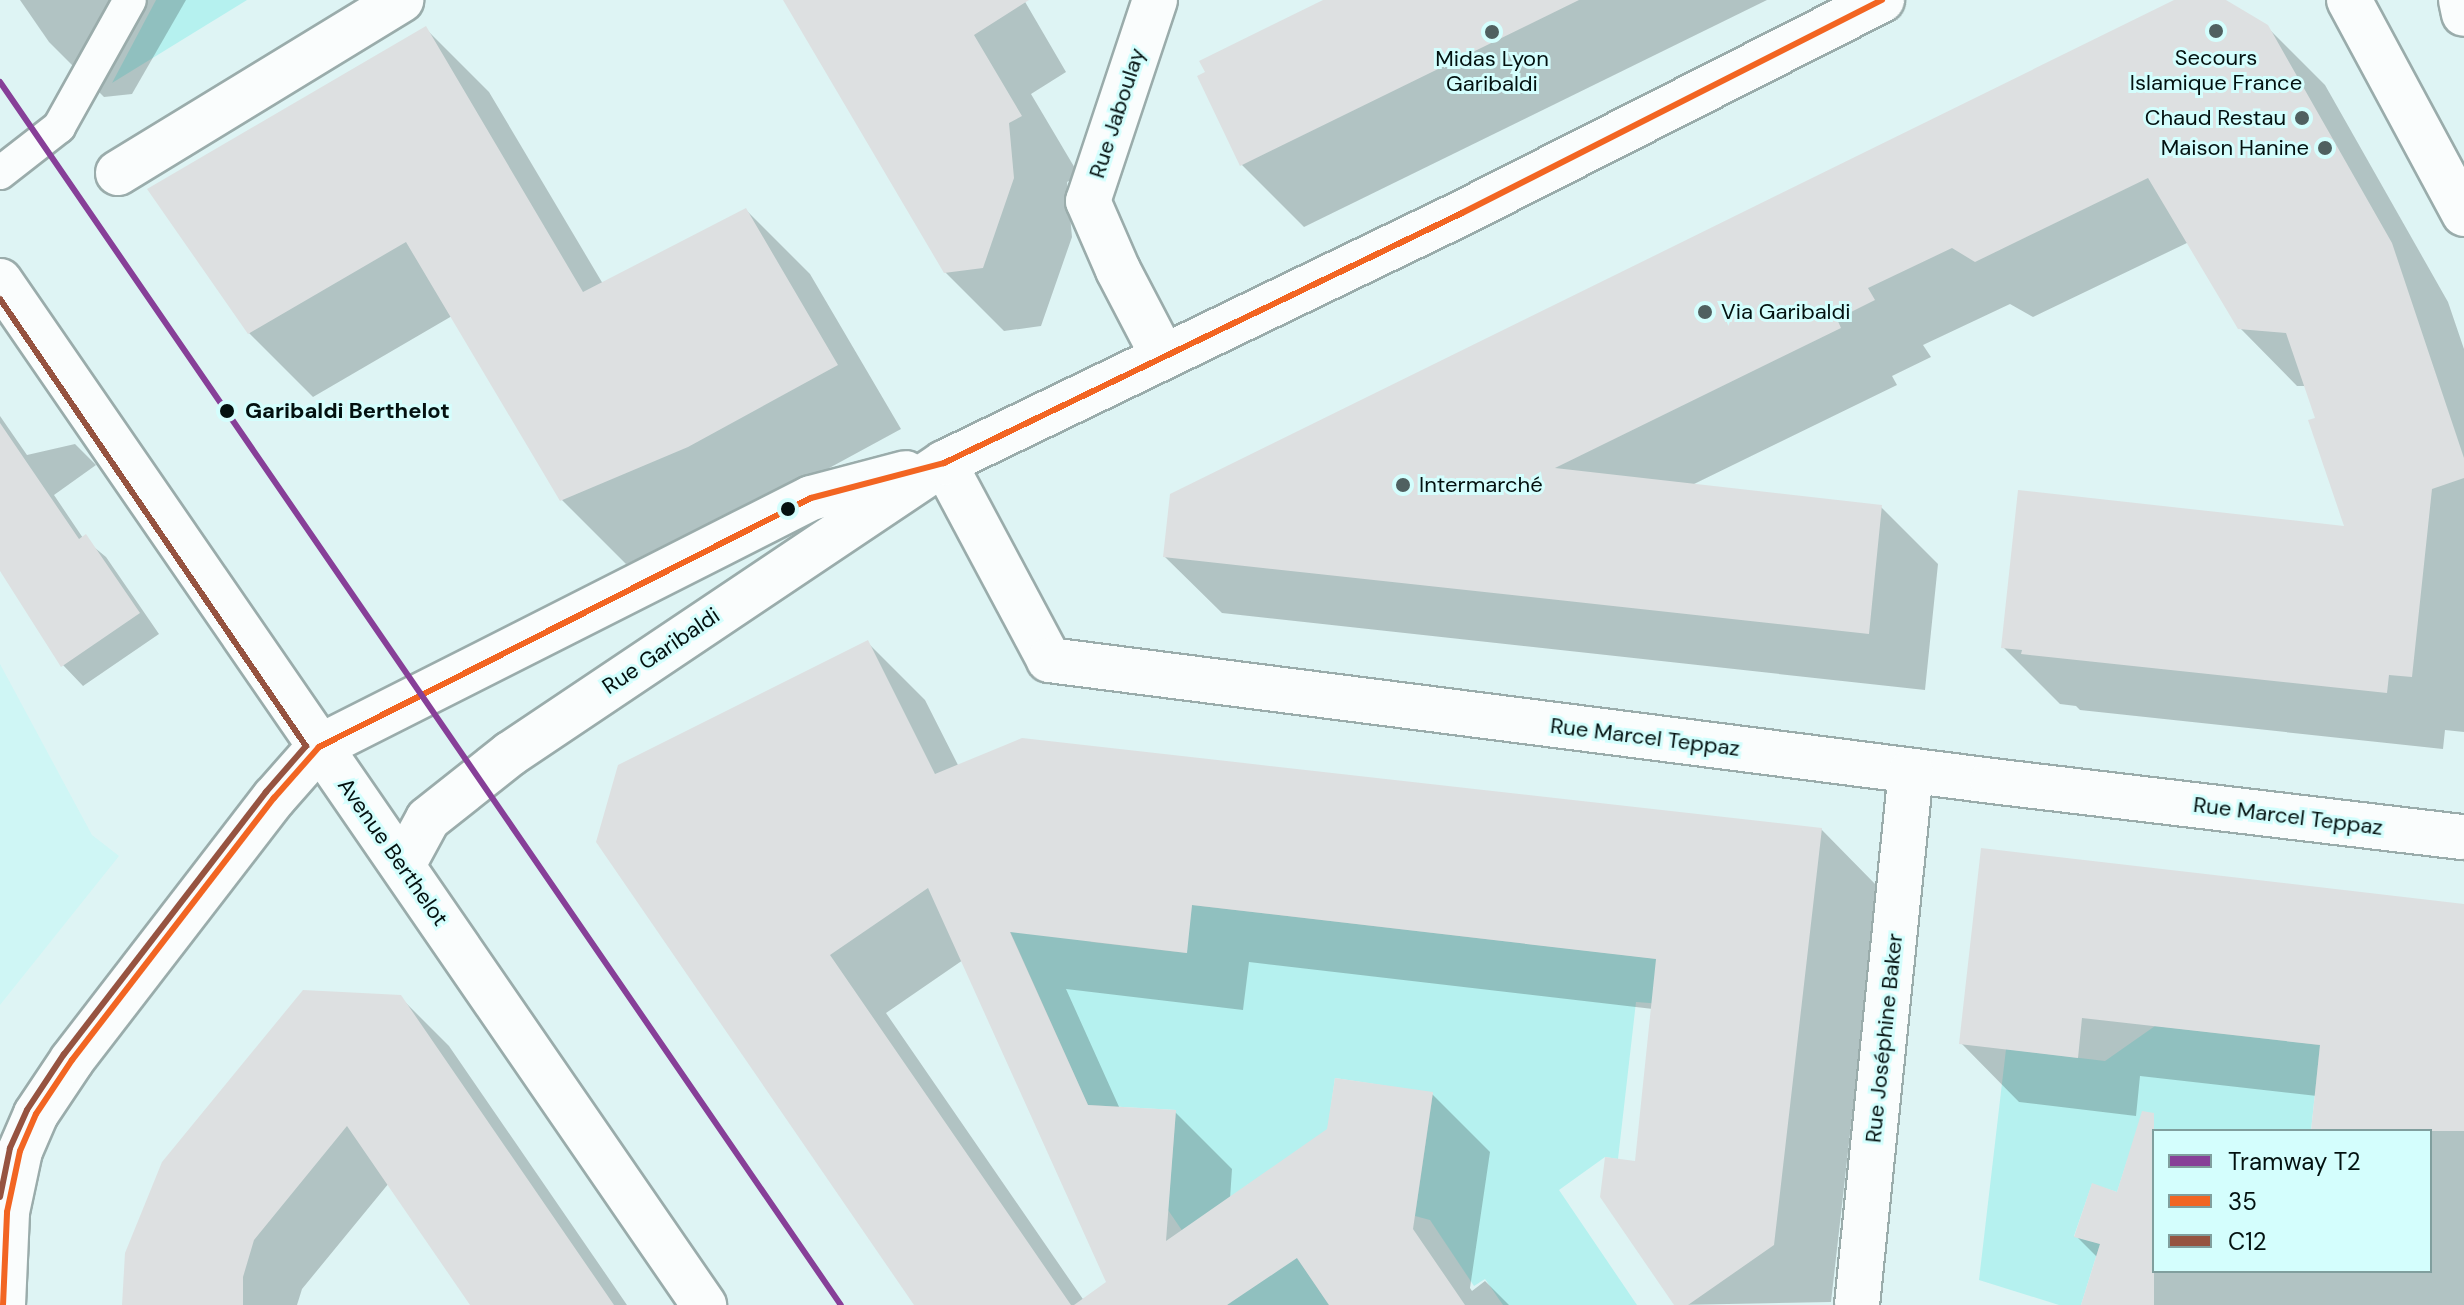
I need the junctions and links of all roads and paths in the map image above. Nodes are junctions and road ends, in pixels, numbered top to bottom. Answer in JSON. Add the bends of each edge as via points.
{"nodes":[{"id":1,"x":130,"y":0,"type":"edge"},
{"id":2,"x":401,"y":0,"type":"edge"},
{"id":3,"x":1155,"y":0,"type":"edge"},
{"id":4,"x":1882,"y":0,"type":"edge"},
{"id":5,"x":2349,"y":0,"type":"edge"},
{"id":6,"x":2461,"y":0,"type":"edge"},
{"id":7,"x":2464,"y":14,"type":"edge"},
{"id":8,"x":0,"y":173,"type":"edge"},
{"id":9,"x":118,"y":173,"type":"dead end"},
{"id":10,"x":2464,"y":214,"type":"edge"},
{"id":11,"x":0,"y":281,"type":"edge"},
{"id":12,"x":1162,"y":354,"type":"junction"},
{"id":13,"x":944,"y":463,"type":"junction"},
{"id":14,"x":319,"y":747,"type":"junction"},
{"id":15,"x":1911,"y":771,"type":"junction"},
{"id":16,"x":2464,"y":837,"type":"edge"},
{"id":17,"x":403,"y":865,"type":"junction"},
{"id":18,"x":3,"y":1305,"type":"edge"},
{"id":19,"x":704,"y":1305,"type":"edge"},
{"id":20,"x":1857,"y":1305,"type":"edge"}],
"edges":[{"from":1,"to":8,"type":"lane","via":[[59,127]]},
{"from":2,"to":9,"type":"main road"},
{"from":3,"to":12,"type":"main road","name":"Rue Jaboulay","via":[[1088,201]]},
{"from":4,"to":12,"type":"main road","name":"Rue Garibaldi","via":[[1462,213]]},
{"from":5,"to":10,"type":"main road"},
{"from":6,"to":7,"type":"main road"},
{"from":11,"to":14,"type":"main road","name":"Avenue Berthelot"},
{"from":12,"to":13,"type":"main road","name":"Rue Garibaldi"},
{"from":13,"to":14,"type":"main road","name":"Rue Garibaldi","via":[[811,498]]},
{"from":13,"to":15,"type":"main road","name":"Rue Marcel Teppaz","via":[[1049,660]]},
{"from":13,"to":17,"type":"main road","name":"Rue Garibaldi","via":[[510,754],[428,819]]},
{"from":14,"to":17,"type":"main road","name":"Avenue Berthelot"},
{"from":14,"to":18,"type":"main road","via":[[274,798],[36,1114],[20,1151],[7,1212]]},
{"from":15,"to":16,"type":"main road","name":"Rue Marcel Teppaz"},
{"from":15,"to":20,"type":"main road","name":"Rue Joséphine Baker"},
{"from":17,"to":19,"type":"main road","name":"Avenue Berthelot"}]}
